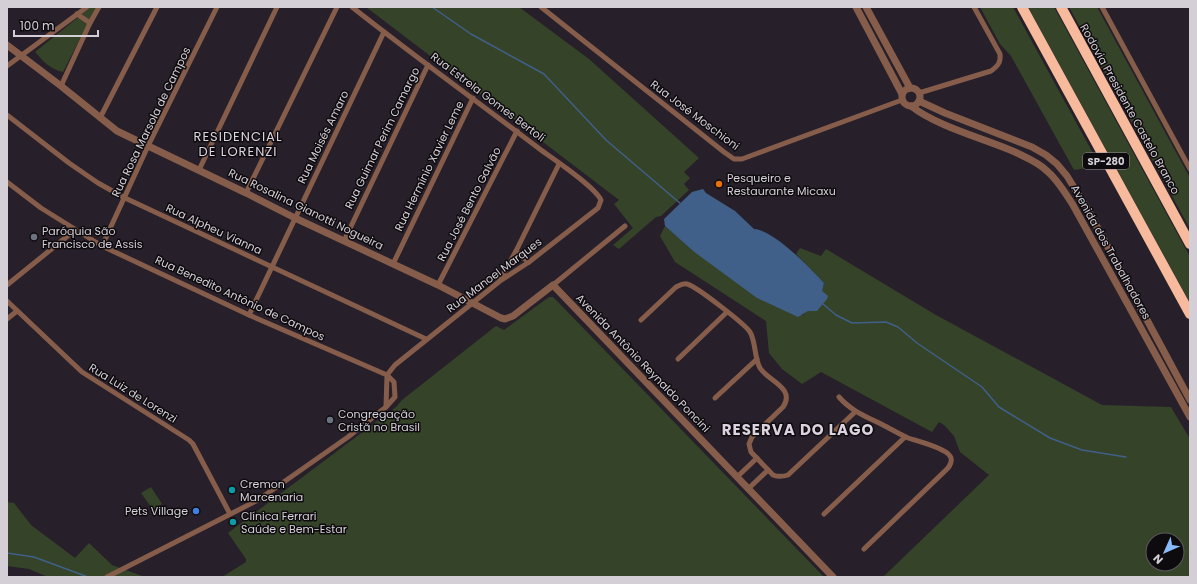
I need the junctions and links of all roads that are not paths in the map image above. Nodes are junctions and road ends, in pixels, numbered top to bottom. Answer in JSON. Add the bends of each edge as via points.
{"nodes":[{"id":1,"x":87,"y":7,"type":"edge"},
{"id":2,"x":99,"y":7,"type":"edge"},
{"id":3,"x":157,"y":7,"type":"edge"},
{"id":4,"x":217,"y":7,"type":"edge"},
{"id":5,"x":277,"y":7,"type":"edge"},
{"id":6,"x":337,"y":7,"type":"edge"},
{"id":7,"x":352,"y":7,"type":"edge"},
{"id":8,"x":541,"y":7,"type":"edge"},
{"id":9,"x":856,"y":7,"type":"edge"},
{"id":10,"x":866,"y":7,"type":"edge"},
{"id":11,"x":974,"y":7,"type":"edge"},
{"id":12,"x":1022,"y":7,"type":"edge"},
{"id":13,"x":1061,"y":7,"type":"edge"},
{"id":14,"x":1102,"y":7,"type":"edge"},
{"id":15,"x":77,"y":14,"type":"junction"},
{"id":16,"x":90,"y":23,"type":"junction"},
{"id":17,"x":384,"y":32,"type":"junction"},
{"id":18,"x":7,"y":45,"type":"edge"},
{"id":19,"x":21,"y":56,"type":"junction"},
{"id":20,"x":428,"y":65,"type":"junction"},
{"id":21,"x":7,"y":66,"type":"edge"},
{"id":22,"x":61,"y":86,"type":"junction"},
{"id":23,"x":910,"y":88,"type":"junction"},
{"id":24,"x":919,"y":93,"type":"junction"},
{"id":25,"x":902,"y":97,"type":"junction"},
{"id":26,"x":473,"y":98,"type":"junction"},
{"id":27,"x":919,"y":101,"type":"junction"},
{"id":28,"x":911,"y":106,"type":"junction"},
{"id":29,"x":7,"y":115,"type":"edge"},
{"id":30,"x":100,"y":118,"type":"junction"},
{"id":31,"x":517,"y":131,"type":"junction"},
{"id":32,"x":148,"y":146,"type":"junction"},
{"id":33,"x":559,"y":164,"type":"junction"},
{"id":34,"x":1190,"y":169,"type":"edge"},
{"id":35,"x":199,"y":170,"type":"junction"},
{"id":36,"x":7,"y":182,"type":"edge"},
{"id":37,"x":246,"y":193,"type":"junction"},
{"id":38,"x":125,"y":198,"type":"junction"},
{"id":39,"x":598,"y":208,"type":"joint"},
{"id":40,"x":295,"y":218,"type":"junction"},
{"id":41,"x":625,"y":226,"type":"dead end"},
{"id":42,"x":75,"y":230,"type":"junction"},
{"id":43,"x":344,"y":241,"type":"junction"},
{"id":44,"x":1190,"y":244,"type":"edge"},
{"id":45,"x":102,"y":246,"type":"junction"},
{"id":46,"x":516,"y":252,"type":"junction"},
{"id":47,"x":530,"y":262,"type":"junction"},
{"id":48,"x":393,"y":264,"type":"junction"},
{"id":49,"x":271,"y":267,"type":"junction"},
{"id":50,"x":500,"y":280,"type":"junction"},
{"id":51,"x":7,"y":285,"type":"edge"},
{"id":52,"x":438,"y":285,"type":"junction"},
{"id":53,"x":554,"y":285,"type":"junction"},
{"id":54,"x":7,"y":301,"type":"edge"},
{"id":55,"x":472,"y":303,"type":"junction"},
{"id":56,"x":17,"y":311,"type":"junction"},
{"id":57,"x":727,"y":312,"type":"junction"},
{"id":58,"x":1190,"y":314,"type":"edge"},
{"id":59,"x":249,"y":315,"type":"junction"},
{"id":60,"x":7,"y":319,"type":"edge"},
{"id":61,"x":641,"y":320,"type":"dead end"},
{"id":62,"x":426,"y":339,"type":"junction"},
{"id":63,"x":1158,"y":339,"type":"junction"},
{"id":64,"x":1149,"y":343,"type":"junction"},
{"id":65,"x":678,"y":358,"type":"dead end"},
{"id":66,"x":757,"y":359,"type":"junction"},
{"id":67,"x":386,"y":375,"type":"junction"},
{"id":68,"x":838,"y":397,"type":"dead end"},
{"id":69,"x":715,"y":398,"type":"dead end"},
{"id":70,"x":1190,"y":400,"type":"edge"},
{"id":71,"x":386,"y":407,"type":"junction"},
{"id":72,"x":856,"y":412,"type":"junction"},
{"id":73,"x":1190,"y":417,"type":"edge"},
{"id":74,"x":906,"y":437,"type":"junction"},
{"id":75,"x":757,"y":458,"type":"junction"},
{"id":76,"x":768,"y":470,"type":"junction"},
{"id":77,"x":737,"y":477,"type":"junction"},
{"id":78,"x":748,"y":489,"type":"junction"},
{"id":79,"x":230,"y":514,"type":"junction"},
{"id":80,"x":824,"y":514,"type":"dead end"},
{"id":81,"x":864,"y":549,"type":"dead end"},
{"id":82,"x":108,"y":576,"type":"edge"},
{"id":83,"x":833,"y":577,"type":"edge"}],
"edges":[{"from":1,"to":15,"type":"street"},
{"from":2,"to":16,"type":"street"},
{"from":3,"to":30,"type":"street"},
{"from":4,"to":32,"type":"street","name":"Rua Rosa Marsola de Campos"},
{"from":5,"to":35,"type":"street"},
{"from":6,"to":37,"type":"street"},
{"from":7,"to":17,"type":"street","name":"Rua Estrela Gomes Bertoli"},
{"from":8,"to":25,"type":"street","name":"Rua José Moschioni","via":[[734,159],[742,159]]},
{"from":9,"to":25,"type":"street"},
{"from":10,"to":23,"type":"street"},
{"from":11,"to":24,"type":"street","via":[[1000,54],[999,63],[992,71]]},
{"from":12,"to":58,"type":"highway","number":"SP-280"},
{"from":13,"to":44,"type":"highway","name":"Rodovia Presidente Castelo Branco","number":"SP-280"},
{"from":14,"to":34,"type":"street"},
{"from":15,"to":16,"type":"street"},
{"from":15,"to":19,"type":"street"},
{"from":16,"to":22,"type":"street"},
{"from":17,"to":20,"type":"street","name":"Rua Estrela Gomes Bertoli"},
{"from":17,"to":40,"type":"street","name":"Rua Moisés Amaro"},
{"from":18,"to":19,"type":"street","name":"Rua Rosalina Gianotti Nogueira"},
{"from":19,"to":21,"type":"street"},
{"from":19,"to":22,"type":"street","name":"Rua Rosalina Gianotti Nogueira"},
{"from":20,"to":26,"type":"street","name":"Rua Estrela Gomes Bertoli"},
{"from":20,"to":43,"type":"street","name":"Rua Guimar Perim Camargo"},
{"from":22,"to":30,"type":"street","name":"Rua Rosalina Gianotti Nogueira"},
{"from":23,"to":24,"type":"street"},
{"from":23,"to":25,"type":"street","via":[[904,90]]},
{"from":24,"to":27,"type":"street"},
{"from":25,"to":28,"type":"street","via":[[905,104]]},
{"from":26,"to":31,"type":"street","name":"Rua Estrela Gomes Bertoli"},
{"from":26,"to":48,"type":"street","name":"Rua Hermínio Xavier Leme"},
{"from":27,"to":28,"type":"street"},
{"from":27,"to":63,"type":"street","name":"Avenida dos Trabalhadores","via":[[1032,146],[1057,164],[1088,210]]},
{"from":28,"to":64,"type":"street","name":"Avenida dos Trabalhadores","via":[[940,122],[1034,161],[1058,181]]},
{"from":29,"to":38,"type":"street","name":"Rua Alpheu Vianna","via":[[75,167]]},
{"from":30,"to":32,"type":"street","name":"Rua Rosalina Gianotti Nogueira","via":[[118,131]]},
{"from":31,"to":33,"type":"street","name":"Rua Estrela Gomes Bertoli"},
{"from":31,"to":52,"type":"street","name":"Rua José Bento Galvão"},
{"from":32,"to":35,"type":"street","name":"Rua Rosalina Gianotti Nogueira"},
{"from":32,"to":38,"type":"street","name":"Rua Rosa Marsola de Campos"},
{"from":33,"to":39,"type":"street","name":"Rua Estrela Gomes Bertoli","via":[[599,196],[601,200]]},
{"from":33,"to":46,"type":"street"},
{"from":35,"to":37,"type":"street","name":"Rua Rosalina Gianotti Nogueira"},
{"from":36,"to":42,"type":"street","name":"Rua Benedito Antônio de Campos"},
{"from":37,"to":40,"type":"street","name":"Rua Rosalina Gianotti Nogueira"},
{"from":38,"to":45,"type":"street","name":"Rua Rosa Marsola de Campos"},
{"from":38,"to":49,"type":"street","name":"Rua Alpheu Vianna"},
{"from":39,"to":47,"type":"street","name":"Rua Manoel Marques"},
{"from":40,"to":43,"type":"street","name":"Rua Rosalina Gianotti Nogueira"},
{"from":40,"to":49,"type":"street","name":"Rua Moisés Amaro"},
{"from":41,"to":53,"type":"street"},
{"from":42,"to":45,"type":"street","name":"Rua Benedito Antônio de Campos"},
{"from":42,"to":51,"type":"street"},
{"from":43,"to":48,"type":"street","name":"Rua Rosalina Gianotti Nogueira"},
{"from":45,"to":59,"type":"street","name":"Rua Benedito Antônio de Campos"},
{"from":46,"to":47,"type":"street"},
{"from":46,"to":50,"type":"street"},
{"from":47,"to":50,"type":"street","name":"Rua Manoel Marques"},
{"from":48,"to":52,"type":"street","name":"Rua Rosalina Gianotti Nogueira"},
{"from":49,"to":59,"type":"street","name":"Rua Moisés Amaro"},
{"from":49,"to":62,"type":"street","name":"Rua Alpheu Vianna"},
{"from":50,"to":55,"type":"street","name":"Rua Manoel Marques"},
{"from":52,"to":55,"type":"street","name":"Rua Rosalina Gianotti Nogueira"},
{"from":53,"to":55,"type":"street","name":"Rua Rosalina Gianotti Nogueira","via":[[513,316],[504,319]]},
{"from":53,"to":77,"type":"street","name":"Avenida Antônio Reynaldo Poncini"},
{"from":54,"to":56,"type":"street","name":"Rua Luiz de Lorenzi"},
{"from":55,"to":62,"type":"street","name":"Rua Manoel Marques"},
{"from":56,"to":60,"type":"street"},
{"from":56,"to":79,"type":"street","name":"Rua Luiz de Lorenzi","via":[[82,372],[189,440]]},
{"from":57,"to":61,"type":"street","via":[[696,288],[682,284]]},
{"from":57,"to":65,"type":"street"},
{"from":57,"to":66,"type":"street","via":[[750,332]]},
{"from":59,"to":67,"type":"street","name":"Rua Benedito Antônio de Campos"},
{"from":62,"to":67,"type":"street","name":"Rua Manoel Marques"},
{"from":63,"to":64,"type":"street"},
{"from":63,"to":70,"type":"street","name":"Avenida dos Trabalhadores"},
{"from":64,"to":73,"type":"street","name":"Avenida dos Trabalhadores"},
{"from":66,"to":69,"type":"street"},
{"from":66,"to":75,"type":"street","via":[[760,368],[786,391],[787,396],[783,407],[752,436],[749,444],[751,452]]},
{"from":67,"to":71,"type":"street"},
{"from":67,"to":71,"type":"street","via":[[394,382],[395,397]]},
{"from":68,"to":72,"type":"street"},
{"from":71,"to":79,"type":"street","via":[[270,493]]},
{"from":72,"to":74,"type":"street"},
{"from":72,"to":76,"type":"street","via":[[788,475],[780,477]]},
{"from":74,"to":80,"type":"street"},
{"from":74,"to":81,"type":"street","via":[[945,451],[951,456],[951,463],[947,470]]},
{"from":75,"to":76,"type":"street"},
{"from":75,"to":77,"type":"street"},
{"from":76,"to":78,"type":"street"},
{"from":77,"to":78,"type":"street","name":"Avenida Antônio Reynaldo Poncini"},
{"from":78,"to":83,"type":"street","name":"Avenida Antônio Reynaldo Poncini"},
{"from":79,"to":82,"type":"street"}]}
